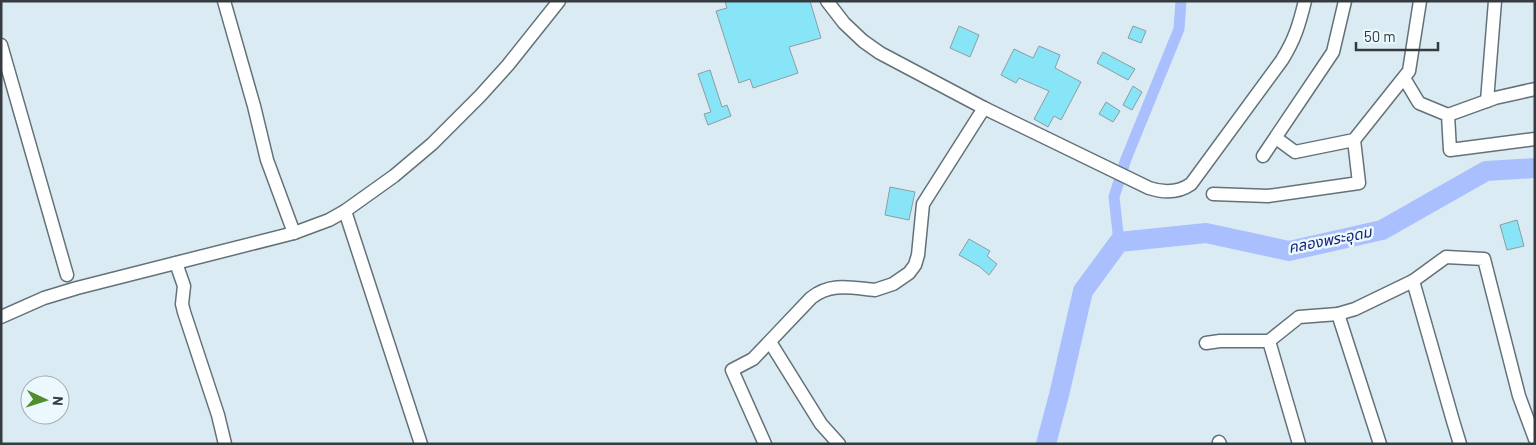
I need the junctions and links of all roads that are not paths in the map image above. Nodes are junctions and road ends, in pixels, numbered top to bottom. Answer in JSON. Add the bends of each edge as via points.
{"nodes":[{"id":1,"x":224,"y":1,"type":"edge"},
{"id":2,"x":559,"y":1,"type":"edge"},
{"id":3,"x":827,"y":1,"type":"edge"},
{"id":4,"x":1305,"y":1,"type":"edge"},
{"id":5,"x":1344,"y":1,"type":"edge"},
{"id":6,"x":1420,"y":1,"type":"edge"},
{"id":7,"x":1495,"y":1,"type":"edge"},
{"id":8,"x":1,"y":45,"type":"edge"},
{"id":9,"x":1404,"y":78,"type":"junction"},
{"id":10,"x":1535,"y":89,"type":"edge"},
{"id":11,"x":1487,"y":101,"type":"junction"},
{"id":12,"x":984,"y":108,"type":"junction"},
{"id":13,"x":1448,"y":115,"type":"junction"},
{"id":14,"x":1276,"y":138,"type":"junction"},
{"id":15,"x":1535,"y":139,"type":"edge"},
{"id":16,"x":1354,"y":140,"type":"junction"},
{"id":17,"x":1263,"y":156,"type":"dead end"},
{"id":18,"x":1213,"y":194,"type":"dead end"},
{"id":19,"x":346,"y":210,"type":"junction"},
{"id":20,"x":294,"y":233,"type":"junction"},
{"id":21,"x":176,"y":263,"type":"junction"},
{"id":22,"x":67,"y":275,"type":"dead end"},
{"id":23,"x":1413,"y":281,"type":"junction"},
{"id":24,"x":1338,"y":314,"type":"junction"},
{"id":25,"x":1,"y":317,"type":"edge"},
{"id":26,"x":1269,"y":341,"type":"junction"},
{"id":27,"x":770,"y":342,"type":"junction"},
{"id":28,"x":1206,"y":343,"type":"dead end"},
{"id":29,"x":1535,"y":439,"type":"edge"},
{"id":30,"x":226,"y":444,"type":"edge"},
{"id":31,"x":421,"y":444,"type":"edge"},
{"id":32,"x":765,"y":444,"type":"edge"},
{"id":33,"x":839,"y":444,"type":"edge"},
{"id":34,"x":1299,"y":444,"type":"edge"},
{"id":35,"x":1380,"y":444,"type":"edge"},
{"id":36,"x":1460,"y":444,"type":"edge"}],
"edges":[{"from":1,"to":20,"type":"street","via":[[267,160]]},
{"from":2,"to":19,"type":"street","via":[[480,96],[432,144]]},
{"from":3,"to":12,"type":"street","via":[[844,23],[880,53]]},
{"from":4,"to":12,"type":"street","via":[[1292,45],[1191,184],[1183,190],[1158,190],[1141,183]]},
{"from":5,"to":14,"type":"street","via":[[1333,52]]},
{"from":6,"to":9,"type":"street","via":[[1410,72]]},
{"from":7,"to":11,"type":"street"},
{"from":8,"to":22,"type":"street"},
{"from":9,"to":13,"type":"street","via":[[1419,103]]},
{"from":9,"to":16,"type":"street"},
{"from":10,"to":11,"type":"street"},
{"from":11,"to":13,"type":"street"},
{"from":12,"to":27,"type":"street","via":[[923,204],[918,255],[909,273],[894,284],[875,290],[834,287],[819,292]]},
{"from":13,"to":15,"type":"street","via":[[1450,150]]},
{"from":14,"to":16,"type":"street","via":[[1296,152]]},
{"from":14,"to":17,"type":"street"},
{"from":16,"to":18,"type":"street","via":[[1359,183],[1268,196]]},
{"from":19,"to":20,"type":"street"},
{"from":19,"to":31,"type":"street"},
{"from":20,"to":21,"type":"street"},
{"from":21,"to":25,"type":"street","via":[[44,298]]},
{"from":21,"to":30,"type":"street","via":[[184,286],[184,312]]},
{"from":23,"to":24,"type":"street"},
{"from":23,"to":29,"type":"street","via":[[1446,257],[1484,259],[1519,396]]},
{"from":23,"to":36,"type":"street"},
{"from":24,"to":26,"type":"street","via":[[1299,317]]},
{"from":24,"to":35,"type":"street"},
{"from":26,"to":28,"type":"street"},
{"from":26,"to":34,"type":"street"},
{"from":27,"to":32,"type":"street","via":[[753,359],[732,370]]},
{"from":27,"to":33,"type":"street","via":[[821,424]]}]}
